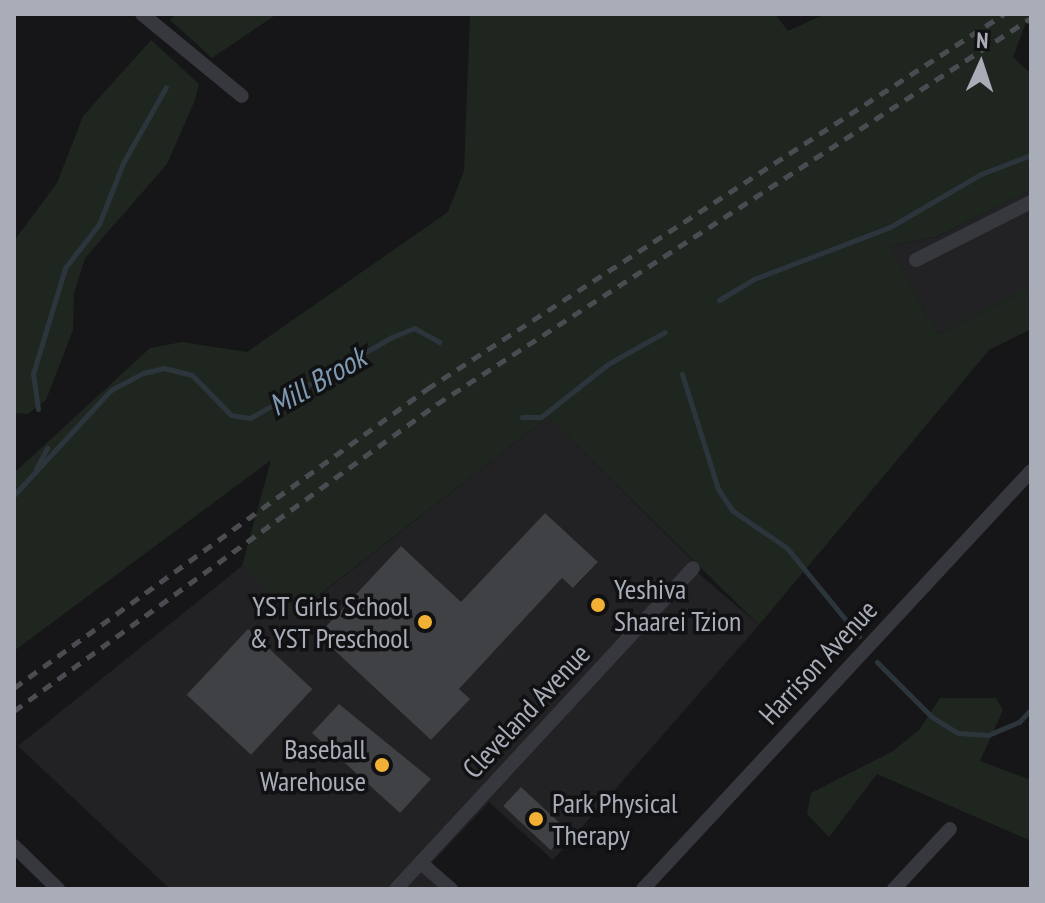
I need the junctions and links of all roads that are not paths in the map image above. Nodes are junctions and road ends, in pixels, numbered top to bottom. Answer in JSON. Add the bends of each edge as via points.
{"nodes":[{"id":1,"x":142,"y":14,"type":"edge"},
{"id":2,"x":242,"y":96,"type":"dead end"},
{"id":3,"x":1031,"y":202,"type":"edge"},
{"id":4,"x":916,"y":260,"type":"dead end"},
{"id":5,"x":1031,"y":471,"type":"edge"},
{"id":6,"x":693,"y":568,"type":"dead end"},
{"id":7,"x":950,"y":829,"type":"dead end"},
{"id":8,"x":14,"y":846,"type":"edge"},
{"id":9,"x":421,"y":863,"type":"junction"},
{"id":10,"x":58,"y":889,"type":"edge"},
{"id":11,"x":396,"y":889,"type":"edge"},
{"id":12,"x":451,"y":889,"type":"edge"},
{"id":13,"x":643,"y":889,"type":"edge"},
{"id":14,"x":894,"y":889,"type":"edge"}],
"edges":[{"from":1,"to":2,"type":"street"},
{"from":3,"to":4,"type":"street"},
{"from":5,"to":13,"type":"street","name":"Harrison Avenue"},
{"from":6,"to":9,"type":"street","name":"Cleveland Avenue"},
{"from":7,"to":14,"type":"street"},
{"from":8,"to":10,"type":"street"},
{"from":9,"to":11,"type":"street","name":"Cleveland Avenue"},
{"from":9,"to":12,"type":"street"}]}
